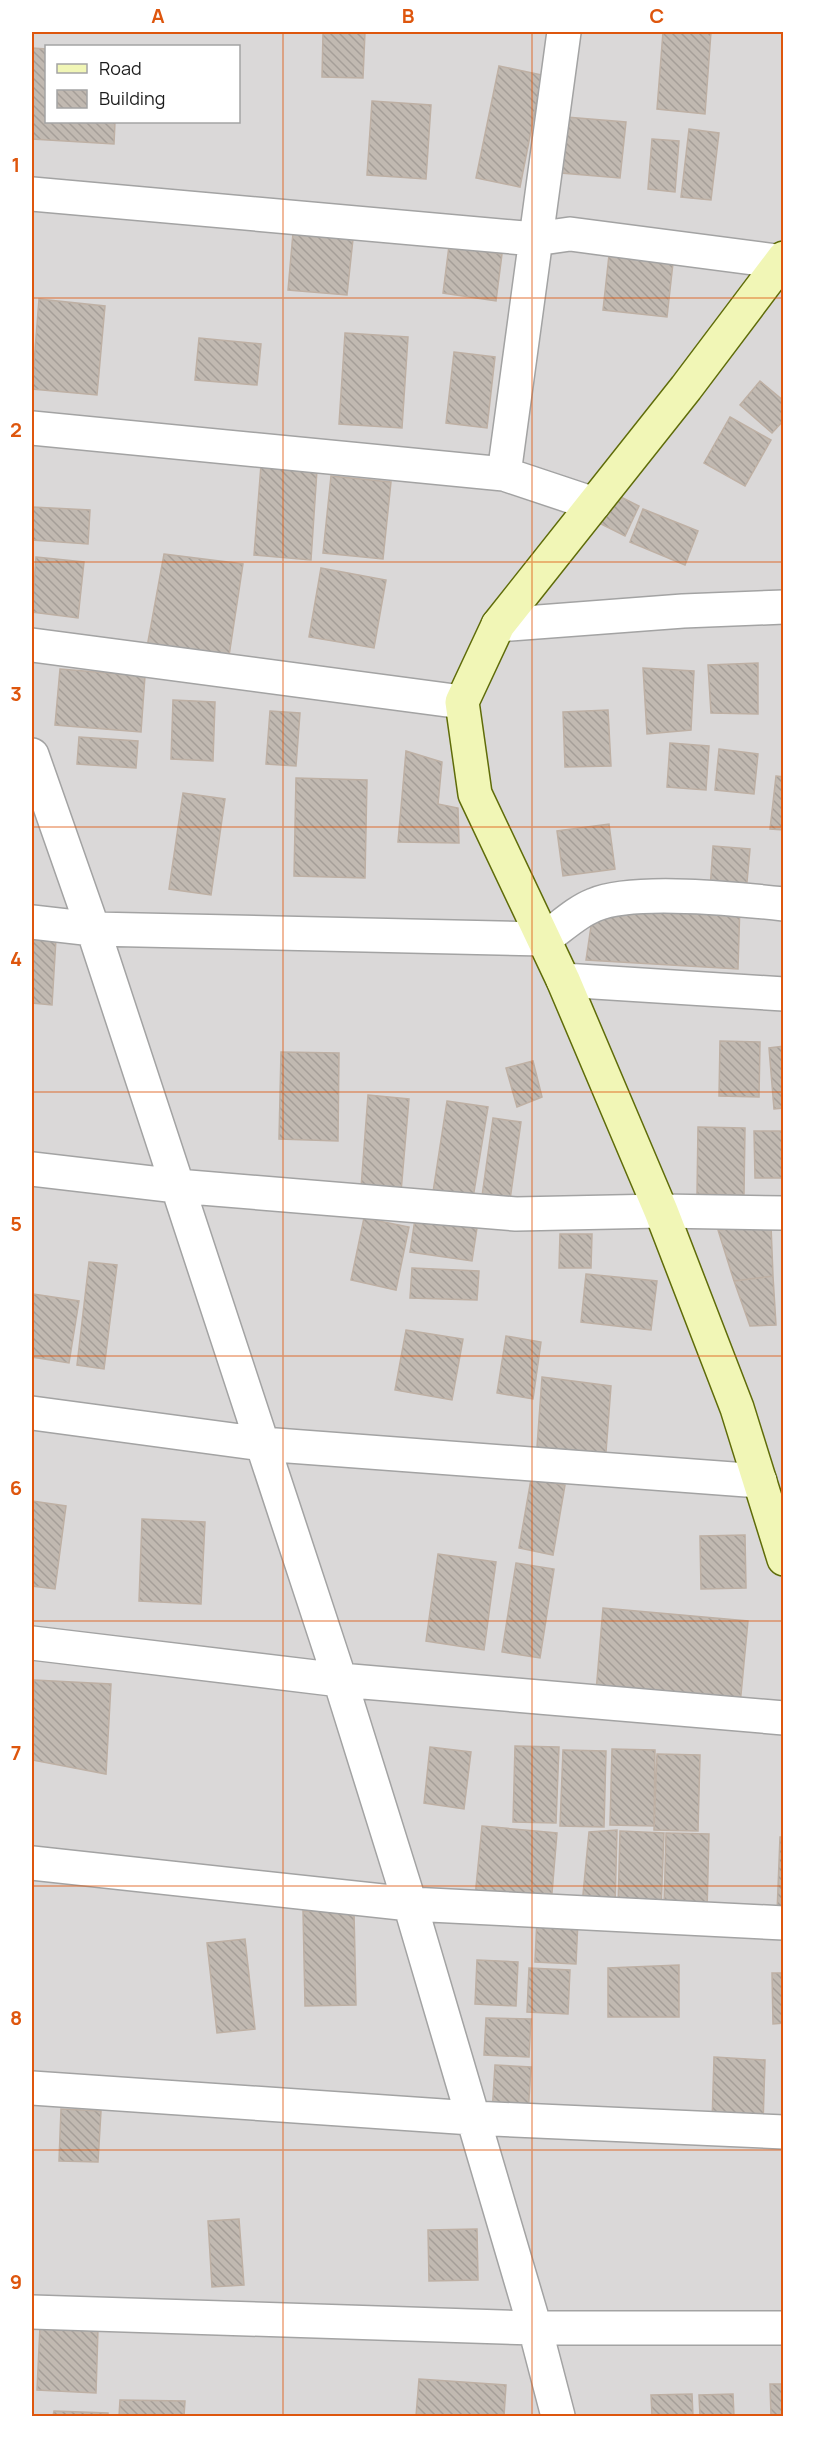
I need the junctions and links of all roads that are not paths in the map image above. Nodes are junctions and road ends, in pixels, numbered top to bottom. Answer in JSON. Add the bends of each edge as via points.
{"nodes":[{"id":1,"x":564,"y":32,"type":"edge"},
{"id":2,"x":32,"y":194,"type":"edge"},
{"id":3,"x":535,"y":239,"type":"junction"},
{"id":4,"x":783,"y":260,"type":"edge"},
{"id":5,"x":32,"y":428,"type":"edge"},
{"id":6,"x":504,"y":474,"type":"junction"},
{"id":7,"x":594,"y":504,"type":"junction"},
{"id":8,"x":783,"y":607,"type":"edge"},
{"id":9,"x":498,"y":625,"type":"junction"},
{"id":10,"x":32,"y":645,"type":"edge"},
{"id":11,"x":462,"y":702,"type":"junction"},
{"id":12,"x":32,"y":755,"type":"edge"},
{"id":13,"x":783,"y":904,"type":"edge"},
{"id":14,"x":32,"y":922,"type":"edge"},
{"id":15,"x":93,"y":929,"type":"junction"},
{"id":16,"x":544,"y":939,"type":"junction"},
{"id":17,"x":563,"y":980,"type":"junction"},
{"id":18,"x":783,"y":994,"type":"edge"},
{"id":19,"x":32,"y":1169,"type":"edge"},
{"id":20,"x":177,"y":1186,"type":"junction"},
{"id":21,"x":661,"y":1211,"type":"junction"},
{"id":22,"x":783,"y":1213,"type":"edge"},
{"id":23,"x":32,"y":1413,"type":"edge"},
{"id":24,"x":262,"y":1444,"type":"junction"},
{"id":25,"x":760,"y":1481,"type":"junction"},
{"id":26,"x":781,"y":1544,"type":"edge"},
{"id":27,"x":32,"y":1643,"type":"edge"},
{"id":28,"x":340,"y":1680,"type":"junction"},
{"id":29,"x":783,"y":1718,"type":"edge"},
{"id":30,"x":32,"y":1863,"type":"edge"},
{"id":31,"x":410,"y":1904,"type":"junction"},
{"id":32,"x":783,"y":1923,"type":"edge"},
{"id":33,"x":32,"y":2088,"type":"edge"},
{"id":34,"x":472,"y":2118,"type":"junction"},
{"id":35,"x":783,"y":2132,"type":"edge"},
{"id":36,"x":32,"y":2312,"type":"edge"},
{"id":37,"x":535,"y":2328,"type":"junction"},
{"id":38,"x":783,"y":2328,"type":"edge"},
{"id":39,"x":558,"y":2416,"type":"edge"}],
"edges":[{"from":1,"to":3,"type":"street"},
{"from":2,"to":3,"type":"street"},
{"from":3,"to":4,"type":"street","via":[[570,234]]},
{"from":3,"to":6,"type":"street"},
{"from":4,"to":7,"type":"street"},
{"from":5,"to":6,"type":"street"},
{"from":6,"to":7,"type":"street"},
{"from":7,"to":9,"type":"street"},
{"from":8,"to":9,"type":"street"},
{"from":9,"to":11,"type":"street"},
{"from":10,"to":11,"type":"street"},
{"from":11,"to":16,"type":"street","via":[[475,794]]},
{"from":12,"to":15,"type":"street"},
{"from":13,"to":16,"type":"street","via":[[623,897],[593,905]]},
{"from":14,"to":15,"type":"street"},
{"from":15,"to":16,"type":"street"},
{"from":15,"to":20,"type":"street"},
{"from":16,"to":17,"type":"street"},
{"from":17,"to":18,"type":"street"},
{"from":17,"to":21,"type":"street"},
{"from":19,"to":20,"type":"street"},
{"from":20,"to":21,"type":"street","via":[[516,1214]]},
{"from":20,"to":24,"type":"street"},
{"from":21,"to":22,"type":"street"},
{"from":21,"to":25,"type":"street","via":[[737,1408]]},
{"from":23,"to":24,"type":"street"},
{"from":24,"to":25,"type":"street"},
{"from":24,"to":28,"type":"street"},
{"from":25,"to":26,"type":"street"},
{"from":27,"to":28,"type":"street"},
{"from":28,"to":29,"type":"street"},
{"from":28,"to":31,"type":"street"},
{"from":30,"to":31,"type":"street"},
{"from":31,"to":32,"type":"street"},
{"from":31,"to":34,"type":"street"},
{"from":33,"to":34,"type":"street"},
{"from":34,"to":35,"type":"street"},
{"from":34,"to":37,"type":"street"},
{"from":36,"to":37,"type":"street"},
{"from":37,"to":38,"type":"street"},
{"from":37,"to":39,"type":"street"}]}
